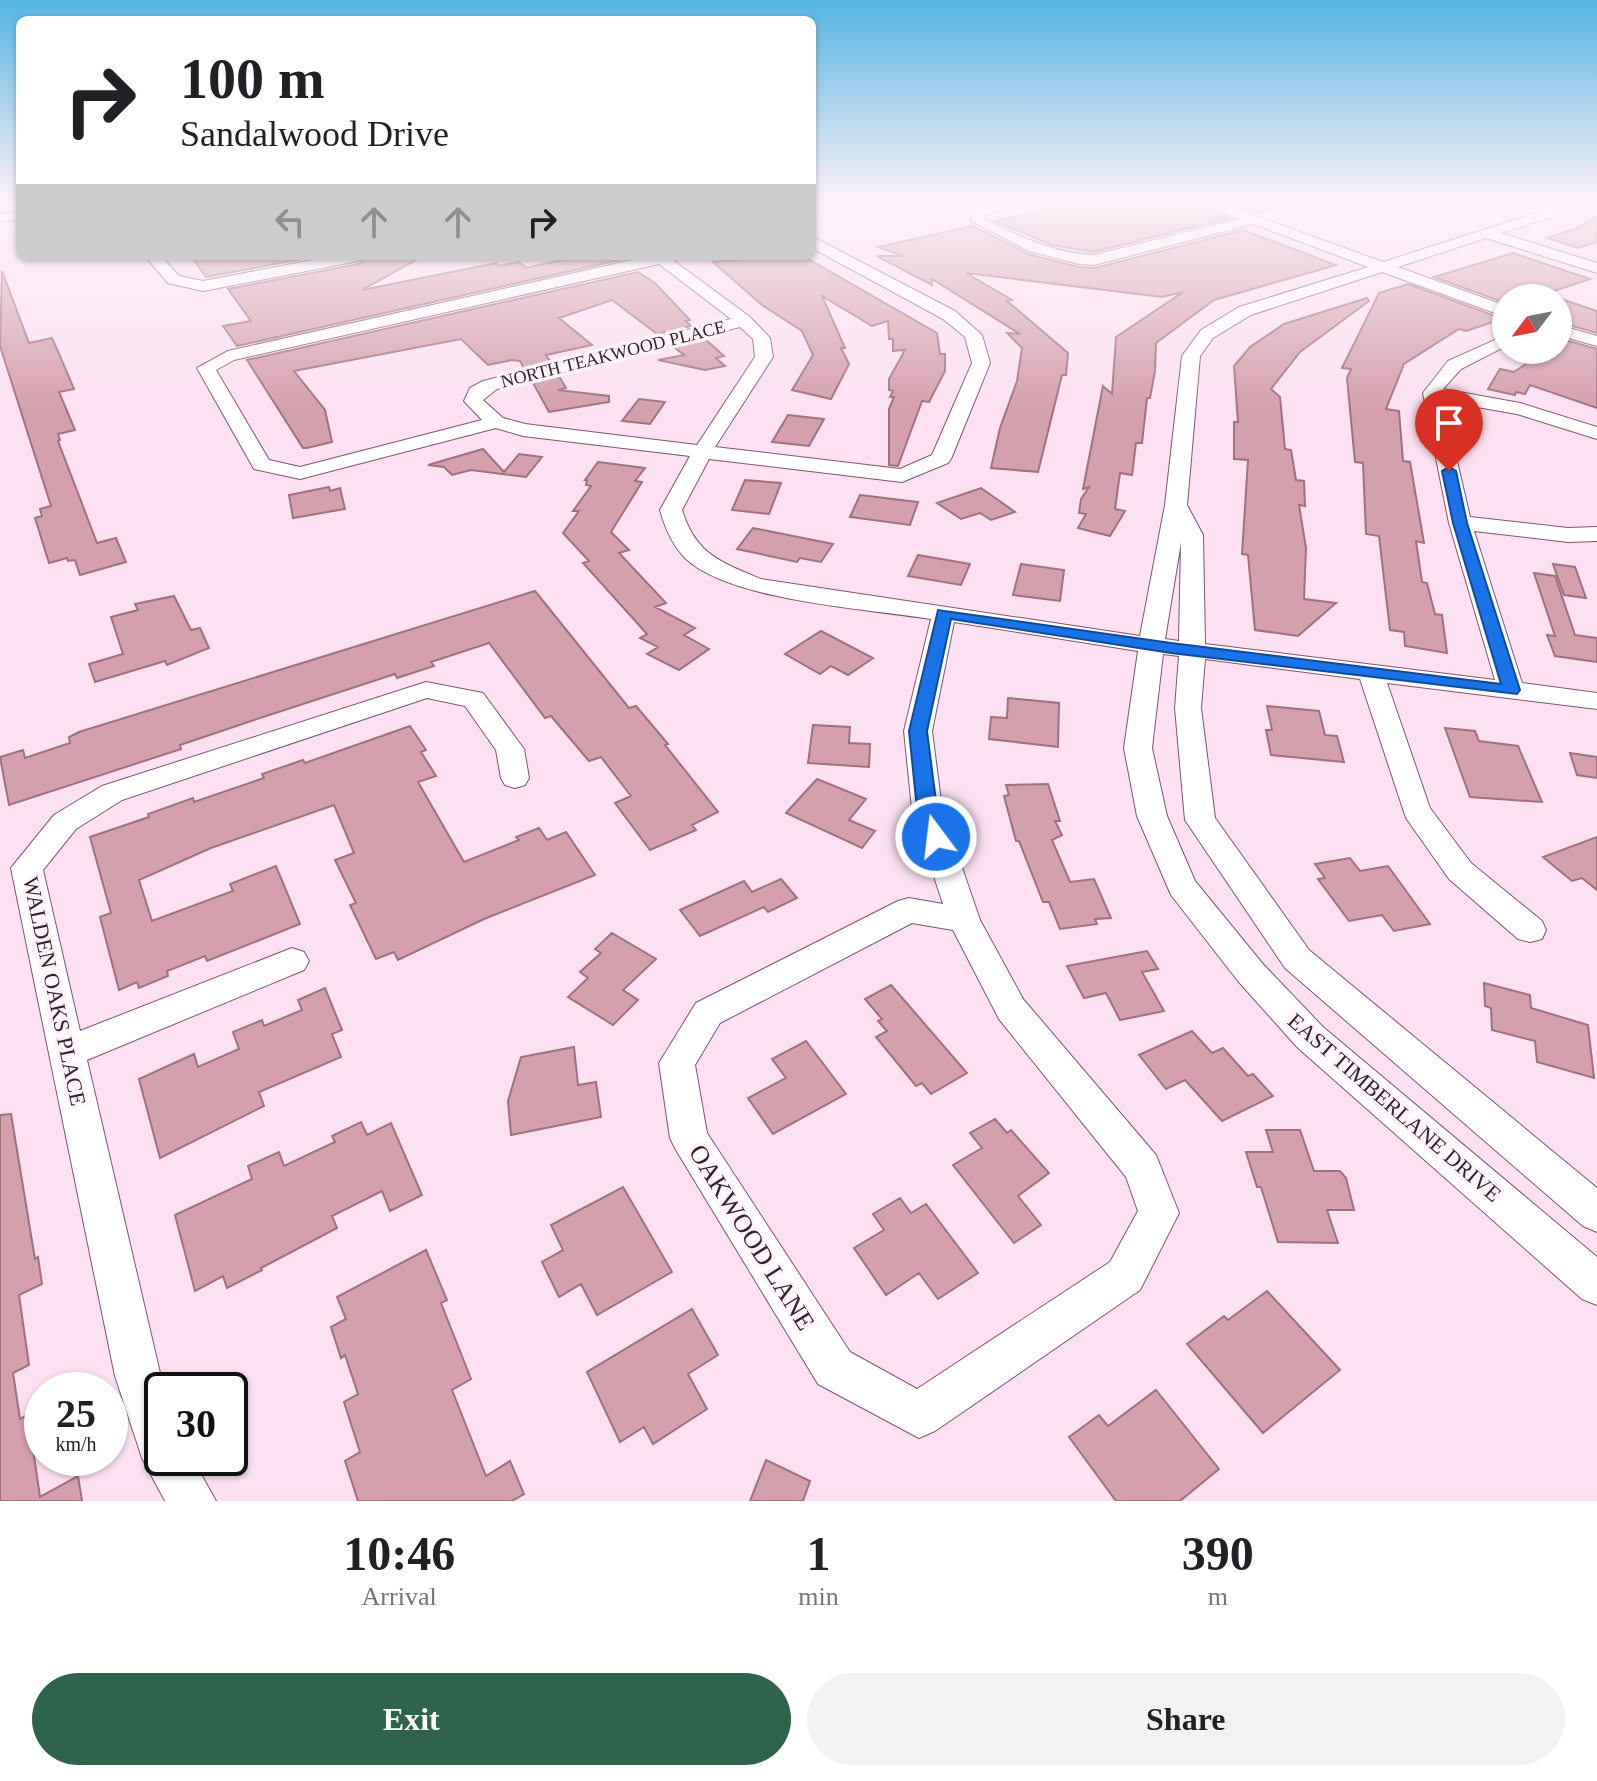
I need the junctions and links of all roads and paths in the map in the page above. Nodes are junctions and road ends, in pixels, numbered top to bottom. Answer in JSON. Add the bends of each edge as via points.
{"nodes":[{"id":1,"x":162,"y":270,"type":"edge"},
{"id":2,"x":285,"y":270,"type":"edge"},
{"id":3,"x":607,"y":270,"type":"edge"},
{"id":4,"x":681,"y":270,"type":"edge"},
{"id":5,"x":865,"y":270,"type":"edge"},
{"id":6,"x":1373,"y":270,"type":"edge"},
{"id":7,"x":1390,"y":270,"type":"edge"},
{"id":8,"x":1492,"y":307,"type":"edge"},
{"id":9,"x":744,"y":321,"type":"junction"},
{"id":10,"x":1572,"y":334,"type":"edge"},
{"id":11,"x":1597,"y":341,"type":"edge"},
{"id":12,"x":1492,"y":346,"type":"edge"},
{"id":13,"x":1432,"y":393,"type":"junction"},
{"id":14,"x":496,"y":422,"type":"junction"},
{"id":15,"x":1597,"y":433,"type":"edge"},
{"id":16,"x":703,"y":451,"type":"junction"},
{"id":17,"x":1176,"y":505,"type":"junction"},
{"id":18,"x":1460,"y":523,"type":"junction"},
{"id":19,"x":1597,"y":534,"type":"edge"},
{"id":20,"x":944,"y":614,"type":"junction"},
{"id":21,"x":1151,"y":645,"type":"junction"},
{"id":22,"x":1192,"y":651,"type":"junction"},
{"id":23,"x":1371,"y":673,"type":"junction"},
{"id":24,"x":1511,"y":690,"type":"junction"},
{"id":25,"x":1597,"y":701,"type":"edge"},
{"id":26,"x":515,"y":778,"type":"dead end"},
{"id":27,"x":964,"y":920,"type":"junction"},
{"id":28,"x":1530,"y":930,"type":"dead end"},
{"id":29,"x":292,"y":961,"type":"dead end"},
{"id":30,"x":67,"y":1052,"type":"junction"},
{"id":31,"x":1597,"y":1213,"type":"edge"},
{"id":32,"x":1597,"y":1284,"type":"edge"},
{"id":33,"x":144,"y":1397,"type":"edge"},
{"id":34,"x":174,"y":1476,"type":"edge"},
{"id":35,"x":192,"y":1501,"type":"edge"}],
"edges":[{"from":1,"to":2,"type":"street","via":[[183,285],[203,286]]},
{"from":3,"to":14,"type":"street","via":[[228,356],[206,368],[261,465],[300,473]]},
{"from":4,"to":9,"type":"street"},
{"from":5,"to":16,"type":"street","via":[[949,315],[973,335],[981,363],[941,459],[902,476]]},
{"from":6,"to":17,"type":"street","name":"EAST TIMBERLANE DRIVE","via":[[1245,311],[1207,334],[1191,356]]},
{"from":7,"to":8,"type":"street"},
{"from":9,"to":14,"type":"street","name":"NORTH TEAKWOOD PLACE","via":[[490,385],[473,401]]},
{"from":9,"to":16,"type":"street","via":[[761,338],[764,357]]},
{"from":10,"to":11,"type":"street"},
{"from":12,"to":13,"type":"street","via":[[1460,359],[1441,375]]},
{"from":13,"to":15,"type":"street","via":[[1520,409]]},
{"from":13,"to":18,"type":"street"},
{"from":14,"to":16,"type":"street","via":[[523,430]]},
{"from":16,"to":20,"type":"street","via":[[671,510],[676,534],[700,561],[756,585]]},
{"from":17,"to":21,"type":"street","name":"EAST TIMBERLANE DRIVE"},
{"from":17,"to":22,"type":"street","name":"EAST TIMBERLANE DRIVE","via":[[1192,535]]},
{"from":18,"to":19,"type":"street"},
{"from":18,"to":24,"type":"street"},
{"from":20,"to":21,"type":"street"},
{"from":20,"to":27,"type":"street","via":[[918,731],[927,809]]},
{"from":21,"to":22,"type":"street"},
{"from":21,"to":32,"type":"street","name":"EAST TIMBERLANE DRIVE","via":[[1138,748],[1152,816],[1182,887],[1310,1037]]},
{"from":22,"to":23,"type":"street"},
{"from":22,"to":31,"type":"street","name":"EAST TIMBERLANE DRIVE","via":[[1188,708],[1200,820],[1297,959]]},
{"from":23,"to":24,"type":"street"},
{"from":23,"to":28,"type":"street","via":[[1416,811],[1460,871]]},
{"from":24,"to":25,"type":"street"},
{"from":26,"to":30,"type":"street","name":"WALDEN OAKS PLACE","via":[[510,749],[474,699],[426,690],[112,793],[65,822],[27,868]]},
{"from":27,"to":27,"type":"street","name":"OAKWOOD LANE","via":[[909,910],[708,1013],[677,1063],[689,1138],[834,1368],[919,1415],[1125,1276],[1159,1213],[1142,1167],[1011,1009]]},
{"from":29,"to":30,"type":"street"},
{"from":30,"to":33,"type":"street","name":"WALDEN OAKS PLACE"},
{"from":34,"to":35,"type":"street"}]}
